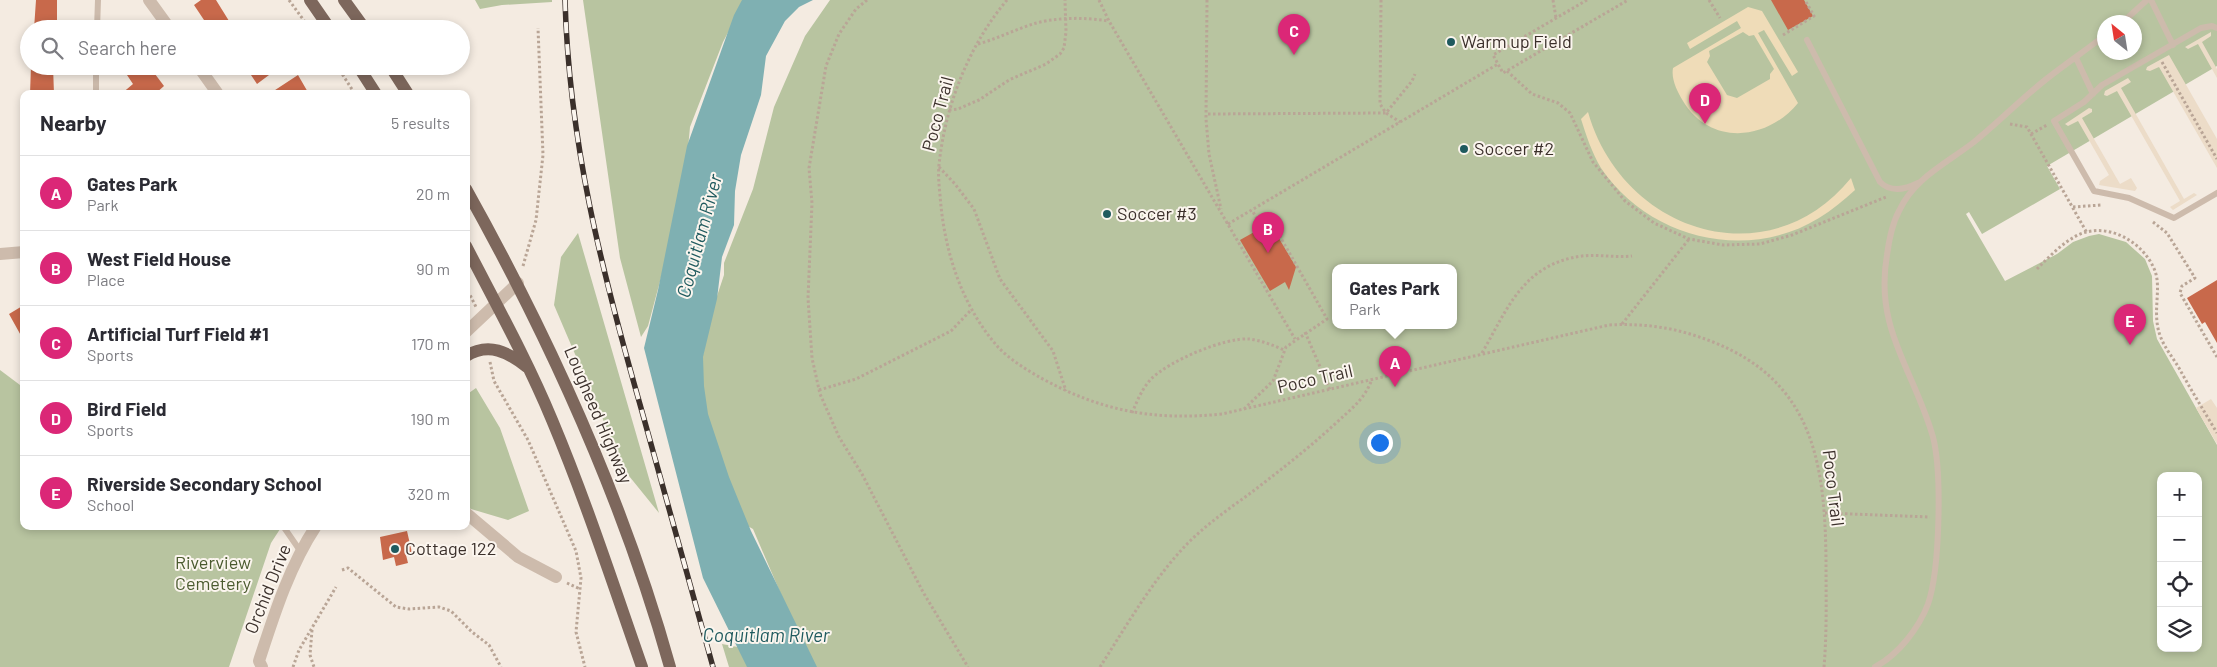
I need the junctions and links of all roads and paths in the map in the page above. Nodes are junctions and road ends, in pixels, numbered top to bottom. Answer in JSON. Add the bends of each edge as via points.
{"nodes":[{"id":1,"x":98,"y":0,"type":"edge"},
{"id":2,"x":149,"y":0,"type":"edge"},
{"id":3,"x":289,"y":0,"type":"edge"},
{"id":4,"x":310,"y":0,"type":"edge"},
{"id":5,"x":344,"y":0,"type":"edge"},
{"id":6,"x":867,"y":0,"type":"edge"},
{"id":7,"x":1007,"y":0,"type":"edge"},
{"id":8,"x":1066,"y":0,"type":"edge"},
{"id":9,"x":1099,"y":0,"type":"edge"},
{"id":10,"x":1207,"y":0,"type":"edge"},
{"id":11,"x":1381,"y":0,"type":"edge"},
{"id":12,"x":1552,"y":0,"type":"edge"},
{"id":13,"x":1587,"y":0,"type":"edge"},
{"id":14,"x":1628,"y":0,"type":"edge"},
{"id":15,"x":1709,"y":0,"type":"edge"},
{"id":16,"x":1805,"y":0,"type":"edge"},
{"id":17,"x":2147,"y":0,"type":"edge"},
{"id":18,"x":2151,"y":0,"type":"edge"},
{"id":19,"x":2131,"y":15,"type":"edge"},
{"id":20,"x":1556,"y":18,"type":"junction"},
{"id":21,"x":1720,"y":18,"type":"dead end"},
{"id":22,"x":97,"y":20,"type":"edge"},
{"id":23,"x":163,"y":20,"type":"edge"},
{"id":24,"x":303,"y":20,"type":"edge"},
{"id":25,"x":324,"y":20,"type":"edge"},
{"id":26,"x":358,"y":20,"type":"edge"},
{"id":27,"x":1066,"y":20,"type":"junction"},
{"id":28,"x":1109,"y":21,"type":"junction"},
{"id":29,"x":538,"y":28,"type":"dead end"},
{"id":30,"x":2217,"y":28,"type":"edge"},
{"id":31,"x":1783,"y":35,"type":"dead end"},
{"id":32,"x":1807,"y":40,"type":"dead end"},
{"id":33,"x":2097,"y":42,"type":"edge"},
{"id":34,"x":978,"y":44,"type":"junction"},
{"id":35,"x":2172,"y":45,"type":"junction"},
{"id":36,"x":2076,"y":58,"type":"junction"},
{"id":37,"x":2160,"y":60,"type":"dead end"},
{"id":38,"x":1498,"y":64,"type":"junction"},
{"id":39,"x":1507,"y":71,"type":"junction"},
{"id":40,"x":1416,"y":74,"type":"dead end"},
{"id":41,"x":96,"y":75,"type":"edge"},
{"id":42,"x":204,"y":75,"type":"edge"},
{"id":43,"x":342,"y":75,"type":"edge"},
{"id":44,"x":364,"y":75,"type":"edge"},
{"id":45,"x":396,"y":75,"type":"edge"},
{"id":46,"x":96,"y":90,"type":"edge"},
{"id":47,"x":215,"y":90,"type":"edge"},
{"id":48,"x":352,"y":90,"type":"edge"},
{"id":49,"x":373,"y":90,"type":"edge"},
{"id":50,"x":405,"y":90,"type":"edge"},
{"id":51,"x":2093,"y":94,"type":"junction"},
{"id":52,"x":949,"y":110,"type":"junction"},
{"id":53,"x":1386,"y":113,"type":"junction"},
{"id":54,"x":1208,"y":114,"type":"junction"},
{"id":55,"x":2054,"y":121,"type":"junction"},
{"id":56,"x":1400,"y":122,"type":"junction"},
{"id":57,"x":2027,"y":127,"type":"dead end"},
{"id":58,"x":2031,"y":134,"type":"junction"},
{"id":59,"x":2217,"y":158,"type":"edge"},
{"id":60,"x":938,"y":167,"type":"junction"},
{"id":61,"x":1921,"y":181,"type":"junction"},
{"id":62,"x":1902,"y":188,"type":"junction"},
{"id":63,"x":2217,"y":193,"type":"edge"},
{"id":64,"x":470,"y":196,"type":"edge"},
{"id":65,"x":2108,"y":205,"type":"dead end"},
{"id":66,"x":2073,"y":207,"type":"junction"},
{"id":67,"x":1252,"y":210,"type":"junction"},
{"id":68,"x":1221,"y":212,"type":"junction"},
{"id":69,"x":2152,"y":221,"type":"dead end"},
{"id":70,"x":1228,"y":224,"type":"junction"},
{"id":71,"x":2087,"y":233,"type":"junction"},
{"id":72,"x":1689,"y":239,"type":"junction"},
{"id":73,"x":20,"y":252,"type":"edge"},
{"id":74,"x":0,"y":254,"type":"edge"},
{"id":75,"x":470,"y":254,"type":"edge"},
{"id":76,"x":1632,"y":256,"type":"dead end"},
{"id":77,"x":2037,"y":269,"type":"dead end"},
{"id":78,"x":518,"y":283,"type":"junction"},
{"id":79,"x":470,"y":298,"type":"edge"},
{"id":80,"x":474,"y":304,"type":"dead end"},
{"id":81,"x":496,"y":304,"type":"junction"},
{"id":82,"x":972,"y":310,"type":"junction"},
{"id":83,"x":1622,"y":324,"type":"junction"},
{"id":84,"x":470,"y":328,"type":"edge"},
{"id":85,"x":1305,"y":332,"type":"junction"},
{"id":86,"x":1295,"y":339,"type":"junction"},
{"id":87,"x":1284,"y":350,"type":"junction"},
{"id":88,"x":470,"y":354,"type":"edge"},
{"id":89,"x":1482,"y":354,"type":"junction"},
{"id":90,"x":490,"y":357,"type":"dead end"},
{"id":91,"x":2217,"y":357,"type":"edge"},
{"id":92,"x":530,"y":369,"type":"junction"},
{"id":93,"x":1372,"y":379,"type":"junction"},
{"id":94,"x":819,"y":390,"type":"junction"},
{"id":95,"x":1330,"y":390,"type":"junction"},
{"id":96,"x":1066,"y":391,"type":"junction"},
{"id":97,"x":1244,"y":409,"type":"junction"},
{"id":98,"x":1132,"y":413,"type":"junction"},
{"id":99,"x":2215,"y":425,"type":"edge"},
{"id":100,"x":2217,"y":433,"type":"edge"},
{"id":101,"x":1825,"y":513,"type":"junction"},
{"id":102,"x":470,"y":516,"type":"edge"},
{"id":103,"x":1938,"y":517,"type":"junction"},
{"id":104,"x":286,"y":530,"type":"edge"},
{"id":105,"x":314,"y":530,"type":"edge"},
{"id":106,"x":300,"y":552,"type":"junction"},
{"id":107,"x":342,"y":570,"type":"dead end"},
{"id":108,"x":556,"y":577,"type":"dead end"},
{"id":109,"x":336,"y":587,"type":"dead end"},
{"id":110,"x":312,"y":627,"type":"junction"},
{"id":111,"x":259,"y":665,"type":"edge"},
{"id":112,"x":293,"y":667,"type":"edge"},
{"id":113,"x":314,"y":667,"type":"edge"},
{"id":114,"x":501,"y":667,"type":"edge"},
{"id":115,"x":585,"y":667,"type":"edge"},
{"id":116,"x":642,"y":667,"type":"edge"},
{"id":117,"x":670,"y":667,"type":"edge"},
{"id":118,"x":968,"y":667,"type":"edge"},
{"id":119,"x":1100,"y":667,"type":"edge"},
{"id":120,"x":1824,"y":667,"type":"edge"},
{"id":121,"x":1875,"y":667,"type":"edge"}],
"edges":[{"from":1,"to":22,"type":"lane"},
{"from":2,"to":23,"type":"street"},
{"from":3,"to":24,"type":"path"},
{"from":4,"to":25,"type":"main road"},
{"from":5,"to":26,"type":"main road"},
{"from":6,"to":94,"type":"path","via":[[856,9],[839,34],[826,66],[809,168],[812,203],[808,298],[812,358]]},
{"from":7,"to":34,"type":"path","name":"Poco Trail"},
{"from":8,"to":27,"type":"path"},
{"from":9,"to":28,"type":"path"},
{"from":10,"to":54,"type":"path"},
{"from":11,"to":53,"type":"path","via":[[1380,104]]},
{"from":12,"to":20,"type":"path"},
{"from":13,"to":20,"type":"path"},
{"from":14,"to":39,"type":"path"},
{"from":15,"to":21,"type":"path"},
{"from":16,"to":31,"type":"path","via":[[1814,16]]},
{"from":17,"to":19,"type":"lane"},
{"from":18,"to":35,"type":"lane"},
{"from":20,"to":38,"type":"path","via":[[1493,55]]},
{"from":27,"to":28,"type":"path"},
{"from":27,"to":34,"type":"path","via":[[1032,24]]},
{"from":27,"to":52,"type":"path","via":[[1064,48],[1060,54],[1046,64],[1009,80],[980,100]]},
{"from":28,"to":68,"type":"path"},
{"from":29,"to":78,"type":"path","via":[[543,155],[536,220]]},
{"from":30,"to":35,"type":"lane","via":[[2201,28]]},
{"from":32,"to":62,"type":"lane","via":[[1880,182],[1887,188]]},
{"from":33,"to":36,"type":"lane"},
{"from":34,"to":52,"type":"path","name":"Poco Trail"},
{"from":35,"to":51,"type":"lane","via":[[2102,85]]},
{"from":36,"to":51,"type":"lane"},
{"from":36,"to":61,"type":"lane","via":[[2049,76],[1974,142]]},
{"from":37,"to":59,"type":"path"},
{"from":38,"to":39,"type":"path","via":[[1503,73]]},
{"from":38,"to":56,"type":"path"},
{"from":39,"to":72,"type":"path","via":[[1532,94],[1558,103],[1570,113],[1593,162],[1625,201],[1654,223]]},
{"from":40,"to":53,"type":"path"},
{"from":41,"to":46,"type":"lane"},
{"from":42,"to":47,"type":"street"},
{"from":43,"to":48,"type":"path"},
{"from":44,"to":49,"type":"main road"},
{"from":45,"to":50,"type":"main road"},
{"from":51,"to":55,"type":"lane"},
{"from":52,"to":60,"type":"path","name":"Poco Trail"},
{"from":53,"to":54,"type":"path"},
{"from":53,"to":56,"type":"path"},
{"from":54,"to":68,"type":"path","via":[[1209,154]]},
{"from":55,"to":58,"type":"path"},
{"from":55,"to":63,"type":"lane","via":[[2094,191],[2129,198],[2174,218]]},
{"from":56,"to":67,"type":"path"},
{"from":57,"to":58,"type":"path"},
{"from":58,"to":66,"type":"path"},
{"from":60,"to":82,"type":"path","name":"Poco Trail","via":[[942,222],[954,269]]},
{"from":60,"to":96,"type":"path","via":[[956,184],[974,209],[1000,279],[1053,351]]},
{"from":61,"to":62,"type":"lane"},
{"from":61,"to":103,"type":"lane","via":[[1905,200],[1894,224],[1883,296],[1893,338],[1933,438],[1938,476]]},
{"from":62,"to":72,"type":"path","via":[[1874,203],[1782,239],[1734,246]]},
{"from":64,"to":78,"type":"main road","name":"Lougheed Highway"},
{"from":65,"to":66,"type":"path"},
{"from":66,"to":71,"type":"path"},
{"from":67,"to":70,"type":"path"},
{"from":67,"to":85,"type":"path","via":[[1264,232],[1274,226],[1327,319]]},
{"from":68,"to":70,"type":"path"},
{"from":69,"to":91,"type":"path","via":[[2167,233],[2195,278],[2182,286],[2180,293]]},
{"from":70,"to":86,"type":"path"},
{"from":71,"to":77,"type":"path","via":[[2078,235],[2056,250]]},
{"from":71,"to":99,"type":"path","via":[[2108,231],[2132,240],[2145,253],[2156,272],[2155,314],[2161,338]]},
{"from":72,"to":83,"type":"path"},
{"from":73,"to":74,"type":"street"},
{"from":75,"to":81,"type":"main road"},
{"from":76,"to":89,"type":"path","via":[[1583,256],[1542,269],[1513,299]]},
{"from":78,"to":81,"type":"street"},
{"from":78,"to":117,"type":"main road","name":"Lougheed Highway","via":[[606,478],[648,593]]},
{"from":79,"to":80,"type":"path"},
{"from":81,"to":84,"type":"street"},
{"from":81,"to":92,"type":"main road"},
{"from":82,"to":94,"type":"path","via":[[951,332],[856,379]]},
{"from":82,"to":96,"type":"path","name":"Poco Trail","via":[[999,349]]},
{"from":83,"to":89,"type":"path","name":"Poco Trail","via":[[1582,330]]},
{"from":83,"to":101,"type":"path","name":"Poco Trail","via":[[1652,324],[1702,337],[1734,352],[1774,379],[1791,399],[1809,433],[1818,463]]},
{"from":85,"to":86,"type":"path"},
{"from":85,"to":95,"type":"path"},
{"from":86,"to":87,"type":"path"},
{"from":87,"to":97,"type":"path","via":[[1273,381]]},
{"from":87,"to":98,"type":"path","via":[[1250,339],[1233,340],[1186,358],[1152,378]]},
{"from":88,"to":92,"type":"main road","via":[[482,350],[499,350]]},
{"from":89,"to":93,"type":"path","name":"Poco Trail"},
{"from":90,"to":115,"type":"path","via":[[494,381],[528,440],[576,551],[581,578],[576,632]]},
{"from":92,"to":116,"type":"main road","via":[[573,473]]},
{"from":93,"to":95,"type":"path","name":"Poco Trail"},
{"from":93,"to":119,"type":"path","via":[[1365,394],[1349,412],[1189,542],[1139,606]]},
{"from":94,"to":118,"type":"path","via":[[839,437],[862,474],[923,592]]},
{"from":95,"to":97,"type":"path","name":"Poco Trail"},
{"from":96,"to":98,"type":"path","name":"Poco Trail"},
{"from":97,"to":98,"type":"path","name":"Poco Trail","via":[[1216,415],[1169,418]]},
{"from":99,"to":100,"type":"path"},
{"from":101,"to":103,"type":"path"},
{"from":101,"to":120,"type":"path","name":"Poco Trail"},
{"from":102,"to":108,"type":"street","via":[[518,557]]},
{"from":103,"to":121,"type":"lane","via":[[1934,576],[1927,605],[1894,654]]},
{"from":104,"to":106,"type":"lane"},
{"from":105,"to":106,"type":"street","name":"Orchid Drive"},
{"from":106,"to":111,"type":"street","name":"Orchid Drive","via":[[275,612]]},
{"from":107,"to":114,"type":"path","via":[[348,568],[396,607],[438,607],[451,611],[489,645]]},
{"from":109,"to":110,"type":"path"},
{"from":110,"to":112,"type":"path"},
{"from":110,"to":113,"type":"path","via":[[310,655]]}]}
